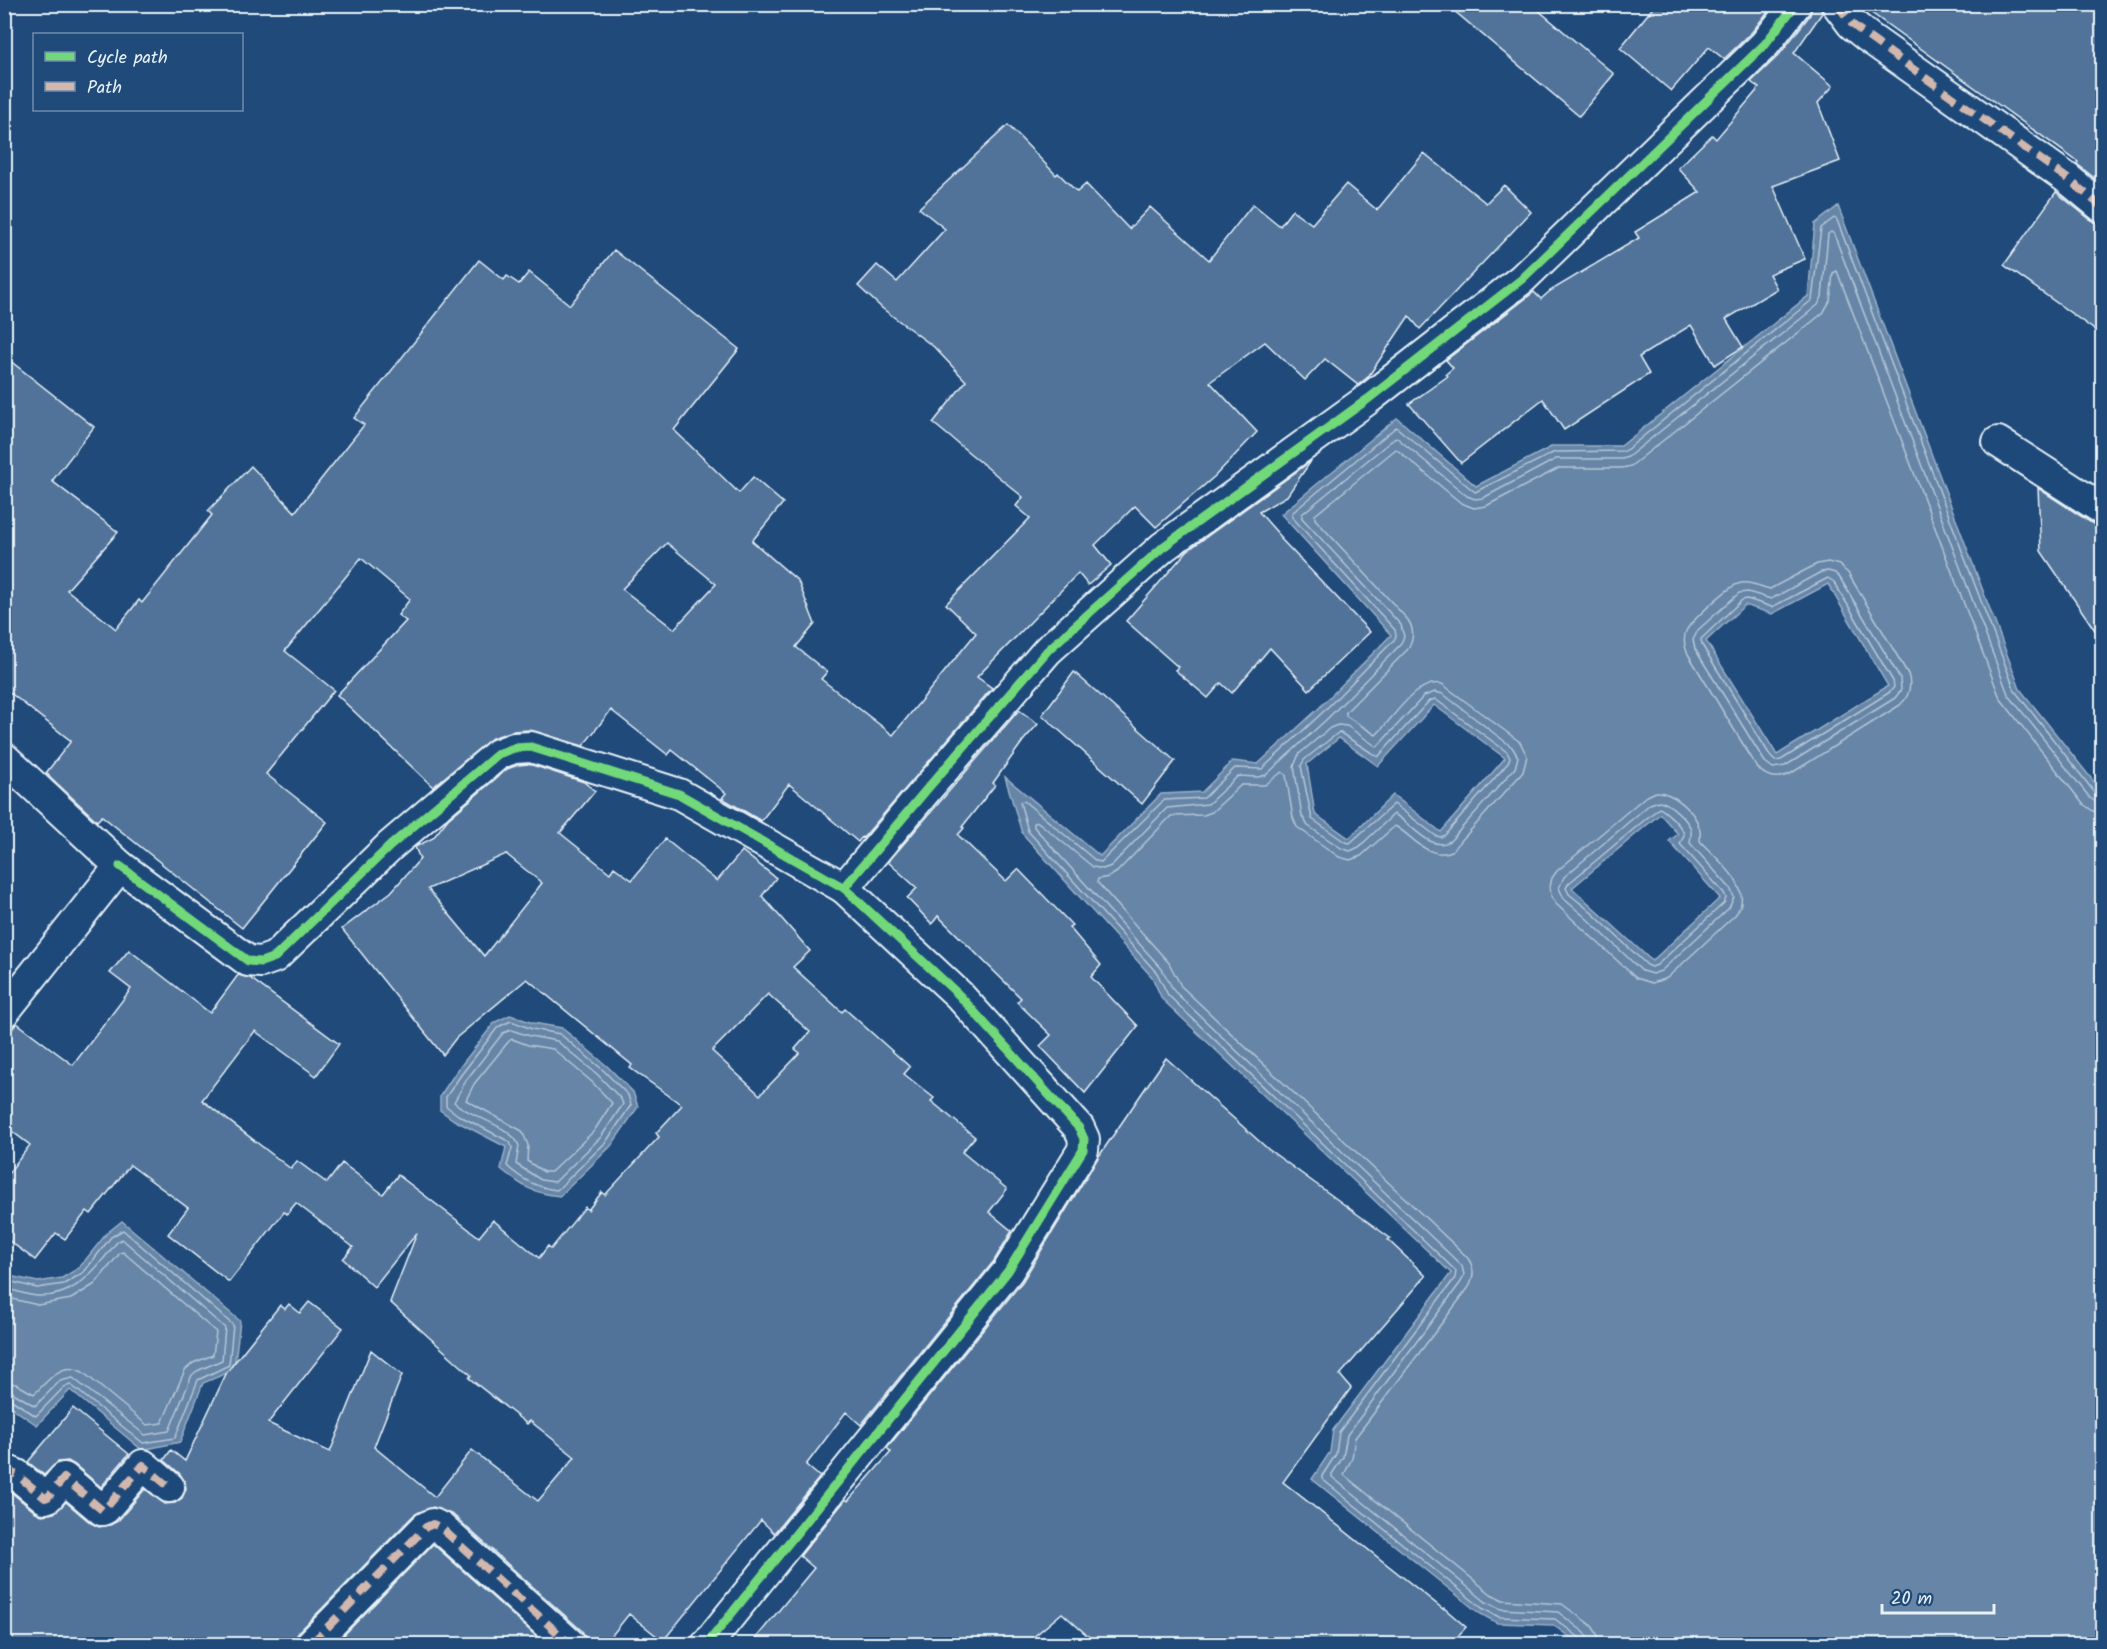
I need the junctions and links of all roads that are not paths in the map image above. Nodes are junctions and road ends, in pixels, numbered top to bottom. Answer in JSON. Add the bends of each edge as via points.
{"nodes":[{"id":1,"x":1796,"y":4,"type":"edge"},
{"id":2,"x":1837,"y":4,"type":"edge"},
{"id":3,"x":2103,"y":207,"type":"edge"},
{"id":4,"x":1998,"y":442,"type":"dead end"},
{"id":5,"x":2103,"y":509,"type":"edge"},
{"id":6,"x":4,"y":758,"type":"edge"},
{"id":7,"x":120,"y":866,"type":"junction"},
{"id":8,"x":844,"y":888,"type":"junction"},
{"id":9,"x":4,"y":1012,"type":"edge"},
{"id":10,"x":4,"y":1478,"type":"edge"},
{"id":11,"x":169,"y":1487,"type":"dead end"},
{"id":12,"x":311,"y":1644,"type":"edge"},
{"id":13,"x":570,"y":1644,"type":"edge"},
{"id":14,"x":707,"y":1644,"type":"edge"}],
"edges":[{"from":1,"to":8,"type":"street","via":[[1765,44],[1522,279],[1368,399],[1163,547],[1048,650]]},
{"from":2,"to":3,"type":"street","via":[[1868,37]]},
{"from":4,"to":5,"type":"street"},
{"from":6,"to":7,"type":"street"},
{"from":7,"to":8,"type":"street","via":[[248,961],[261,962],[275,957],[390,846],[498,754],[531,747],[679,795]]},
{"from":7,"to":9,"type":"street"},
{"from":8,"to":14,"type":"street","via":[[959,995],[1079,1128],[1083,1150],[1008,1271]]},
{"from":10,"to":11,"type":"street","via":[[10,1472],[17,1475],[45,1498],[64,1478],[102,1510],[143,1465]]},
{"from":12,"to":13,"type":"street","via":[[433,1524]]}]}
